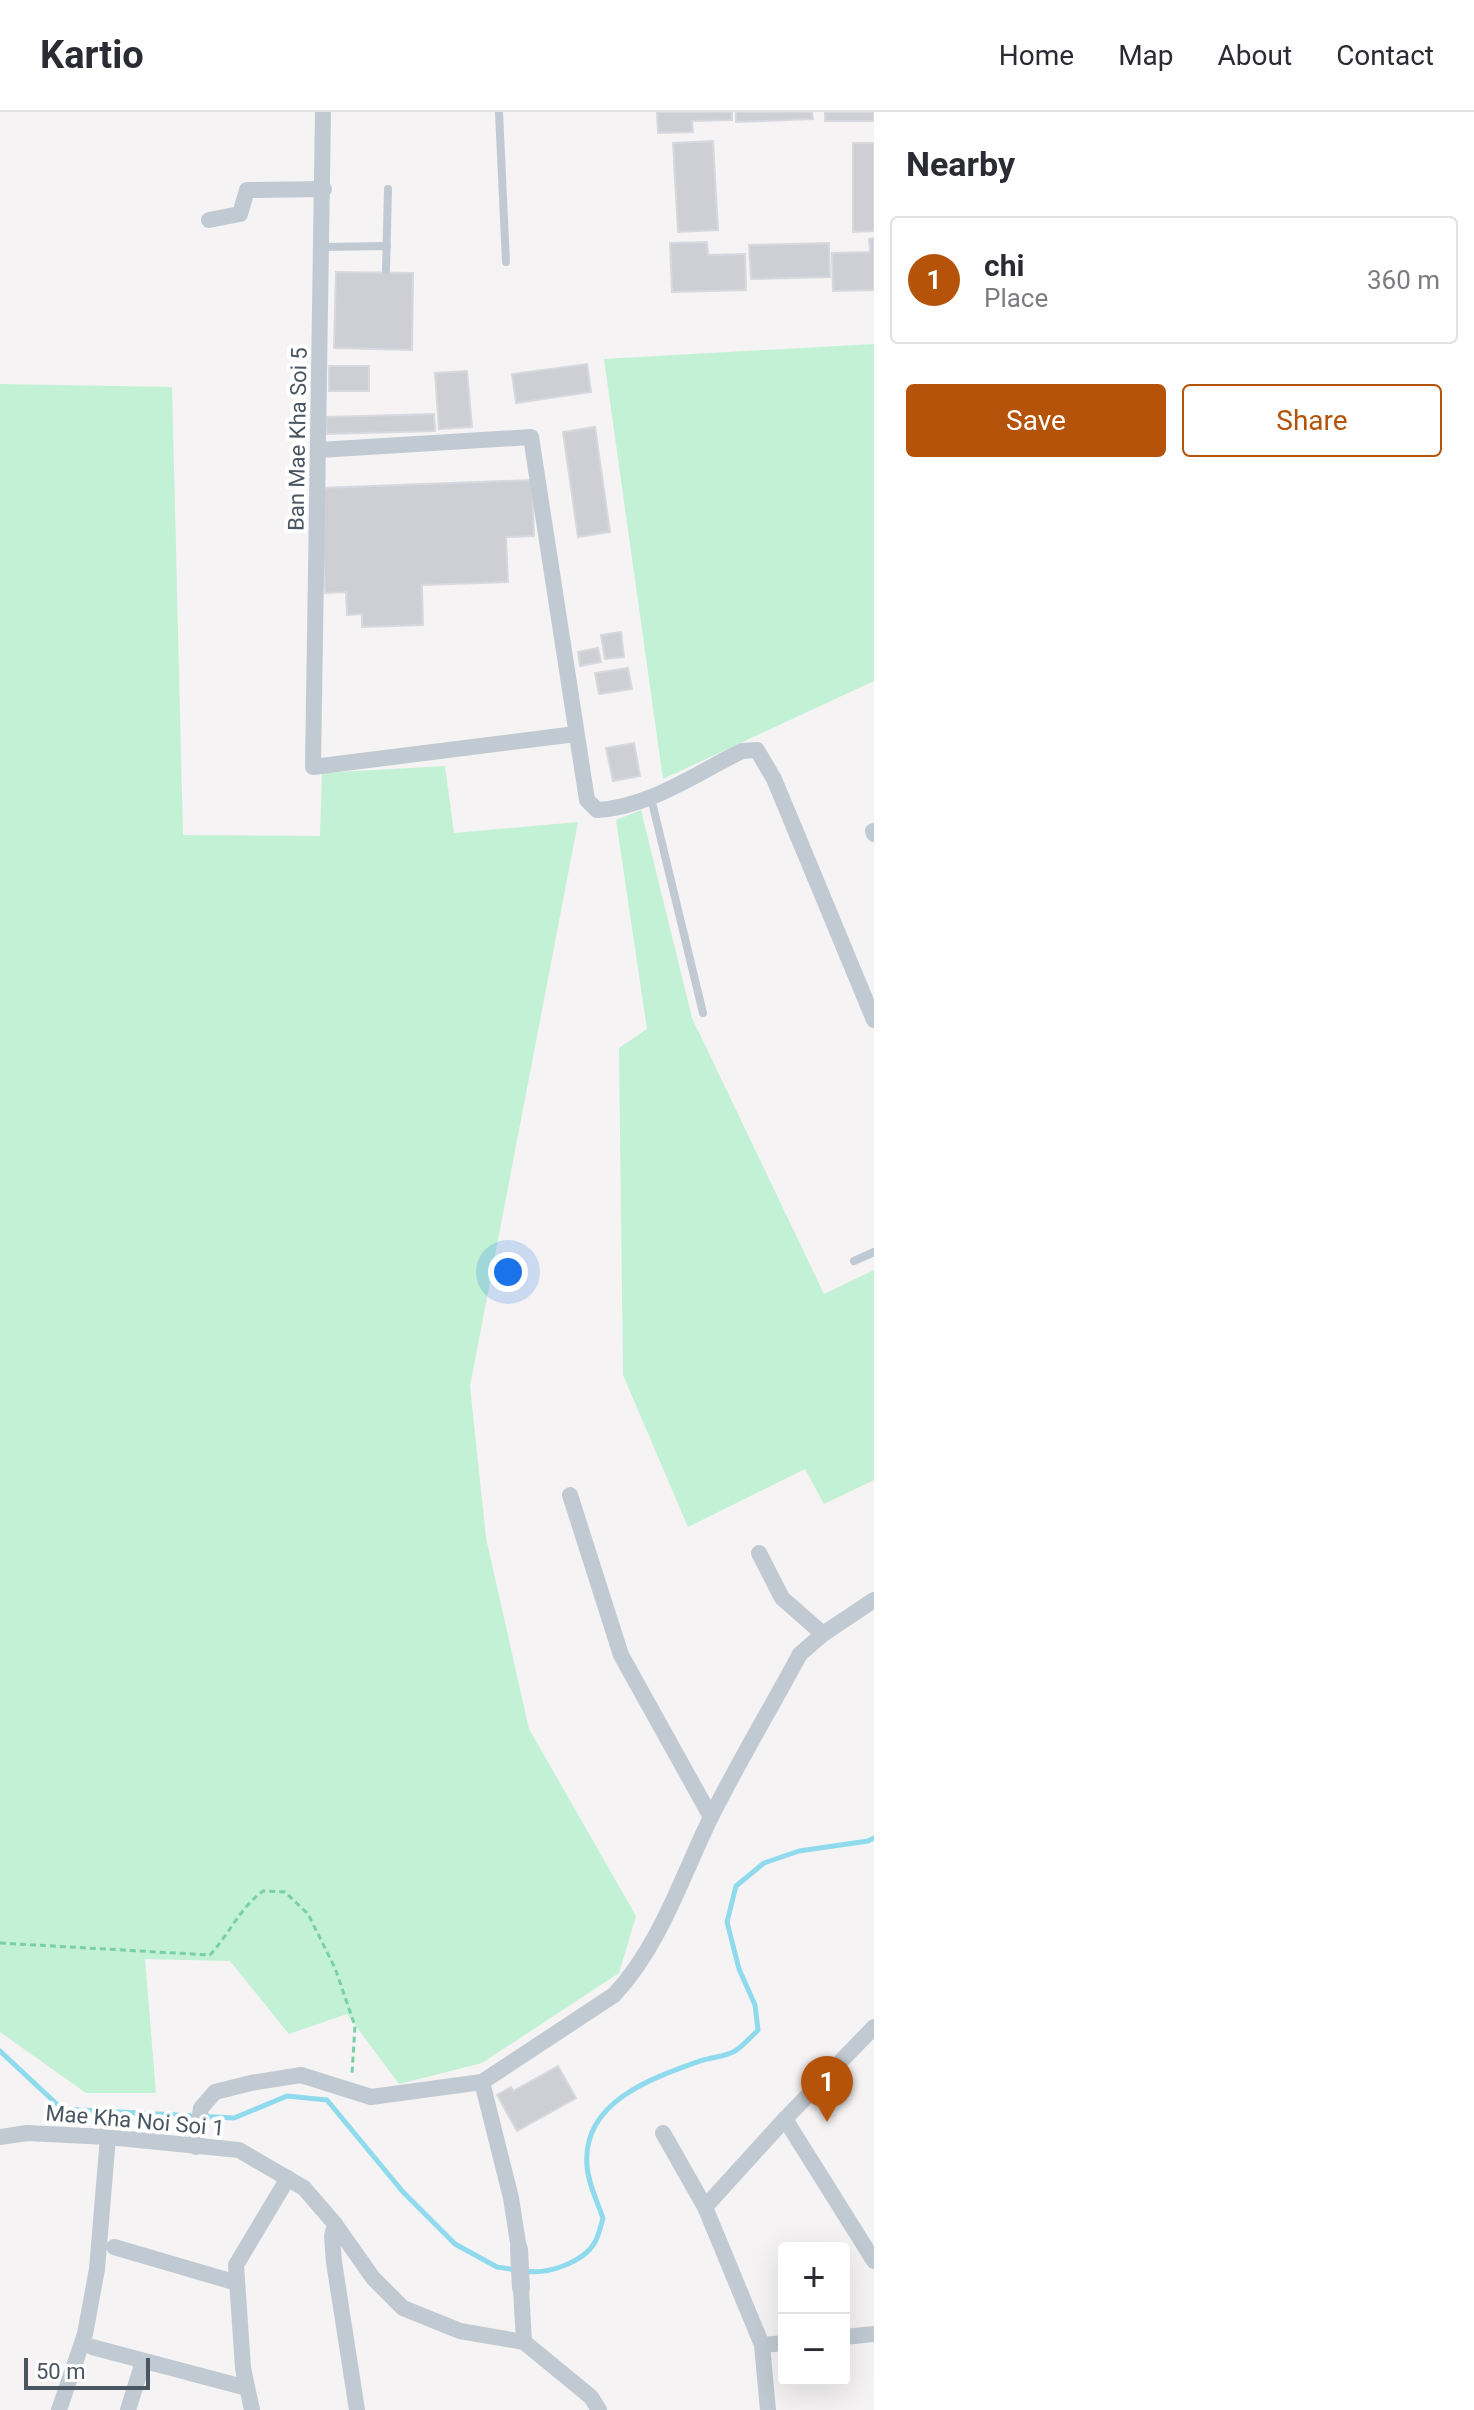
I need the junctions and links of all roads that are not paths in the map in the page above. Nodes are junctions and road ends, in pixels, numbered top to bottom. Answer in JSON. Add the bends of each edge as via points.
{"nodes":[{"id":1,"x":323,"y":112,"type":"edge"},
{"id":2,"x":499,"y":112,"type":"edge"},
{"id":3,"x":324,"y":189,"type":"junction"},
{"id":4,"x":388,"y":189,"type":"dead end"},
{"id":5,"x":209,"y":220,"type":"dead end"},
{"id":6,"x":387,"y":246,"type":"junction"},
{"id":7,"x":323,"y":247,"type":"junction"},
{"id":8,"x":506,"y":262,"type":"dead end"},
{"id":9,"x":386,"y":270,"type":"dead end"},
{"id":10,"x":319,"y":450,"type":"junction"},
{"id":11,"x":576,"y":734,"type":"junction"},
{"id":12,"x":651,"y":797,"type":"junction"},
{"id":13,"x":703,"y":1013,"type":"dead end"},
{"id":14,"x":874,"y":1020,"type":"edge"},
{"id":15,"x":874,"y":1252,"type":"edge"},
{"id":16,"x":854,"y":1261,"type":"dead end"},
{"id":17,"x":570,"y":1495,"type":"dead end"},
{"id":18,"x":759,"y":1553,"type":"dead end"},
{"id":19,"x":874,"y":1600,"type":"edge"},
{"id":20,"x":823,"y":1634,"type":"junction"},
{"id":21,"x":711,"y":1817,"type":"junction"},
{"id":22,"x":872,"y":2035,"type":"edge"},
{"id":23,"x":482,"y":2082,"type":"junction"},
{"id":24,"x":785,"y":2119,"type":"junction"},
{"id":25,"x":663,"y":2133,"type":"dead end"},
{"id":26,"x":0,"y":2137,"type":"edge"},
{"id":27,"x":108,"y":2137,"type":"junction"},
{"id":28,"x":196,"y":2147,"type":"junction"},
{"id":29,"x":288,"y":2178,"type":"junction"},
{"id":30,"x":705,"y":2207,"type":"junction"},
{"id":31,"x":335,"y":2224,"type":"junction"},
{"id":32,"x":114,"y":2247,"type":"dead end"},
{"id":33,"x":519,"y":2249,"type":"joint"},
{"id":34,"x":874,"y":2261,"type":"edge"},
{"id":35,"x":237,"y":2283,"type":"junction"},
{"id":36,"x":521,"y":2288,"type":"joint"},
{"id":37,"x":874,"y":2334,"type":"edge"},
{"id":38,"x":850,"y":2336,"type":"edge"},
{"id":39,"x":524,"y":2342,"type":"junction"},
{"id":40,"x":778,"y":2344,"type":"edge"},
{"id":41,"x":762,"y":2345,"type":"junction"},
{"id":42,"x":92,"y":2347,"type":"dead end"},
{"id":43,"x":143,"y":2362,"type":"junction"},
{"id":44,"x":247,"y":2388,"type":"junction"},
{"id":45,"x":59,"y":2410,"type":"edge"},
{"id":46,"x":128,"y":2410,"type":"edge"},
{"id":47,"x":252,"y":2410,"type":"edge"},
{"id":48,"x":357,"y":2410,"type":"edge"},
{"id":49,"x":599,"y":2410,"type":"edge"},
{"id":50,"x":768,"y":2410,"type":"edge"}],
"edges":[{"from":1,"to":3,"type":"street","name":"Ban Mae Kha Soi 5"},
{"from":2,"to":8,"type":"lane"},
{"from":3,"to":5,"type":"street","via":[[247,190],[240,214]]},
{"from":3,"to":7,"type":"street","name":"Ban Mae Kha Soi 5"},
{"from":4,"to":6,"type":"lane"},
{"from":6,"to":7,"type":"lane"},
{"from":6,"to":9,"type":"lane"},
{"from":7,"to":10,"type":"street","name":"Ban Mae Kha Soi 5"},
{"from":10,"to":11,"type":"street","via":[[531,437]]},
{"from":10,"to":11,"type":"street","name":"Ban Mae Kha Soi 5","via":[[313,767]]},
{"from":11,"to":12,"type":"street","via":[[587,800],[597,810]]},
{"from":12,"to":13,"type":"lane"},
{"from":12,"to":14,"type":"street","via":[[742,751],[760,753]]},
{"from":15,"to":16,"type":"lane"},
{"from":17,"to":21,"type":"street","via":[[621,1655]]},
{"from":18,"to":20,"type":"street","via":[[782,1598]]},
{"from":19,"to":20,"type":"street"},
{"from":20,"to":21,"type":"street","via":[[800,1654]]},
{"from":21,"to":23,"type":"street","via":[[680,1888],[630,1978],[614,1995]]},
{"from":22,"to":24,"type":"street"},
{"from":23,"to":28,"type":"street","via":[[371,2097],[301,2075],[251,2083],[215,2092],[201,2108]]},
{"from":23,"to":33,"type":"street"},
{"from":24,"to":30,"type":"street"},
{"from":24,"to":34,"type":"street"},
{"from":25,"to":30,"type":"street"},
{"from":26,"to":27,"type":"street","name":"Mae Kha Noi Soi 1"},
{"from":27,"to":28,"type":"street","name":"Mae Kha Noi Soi 1"},
{"from":27,"to":45,"type":"street","via":[[97,2269],[85,2334]]},
{"from":28,"to":29,"type":"street","name":"Mae Kha Noi Soi 1","via":[[239,2150]]},
{"from":29,"to":31,"type":"street","name":"Mae Kha Noi Soi 1","via":[[304,2188]]},
{"from":29,"to":35,"type":"street","via":[[236,2265]]},
{"from":30,"to":41,"type":"street"},
{"from":31,"to":39,"type":"street","name":"Mae Kha Noi Soi 1","via":[[373,2278],[403,2308],[460,2331]]},
{"from":31,"to":48,"type":"street","via":[[334,2262]]},
{"from":32,"to":35,"type":"street"},
{"from":33,"to":36,"type":"street"},
{"from":35,"to":44,"type":"street"},
{"from":36,"to":39,"type":"street"},
{"from":37,"to":38,"type":"street"},
{"from":39,"to":49,"type":"street","name":"Mae Kha Noi Soi 1","via":[[591,2397]]},
{"from":40,"to":41,"type":"street"},
{"from":41,"to":50,"type":"street"},
{"from":42,"to":43,"type":"street"},
{"from":43,"to":44,"type":"street"},
{"from":43,"to":46,"type":"street"},
{"from":44,"to":47,"type":"street"}]}
